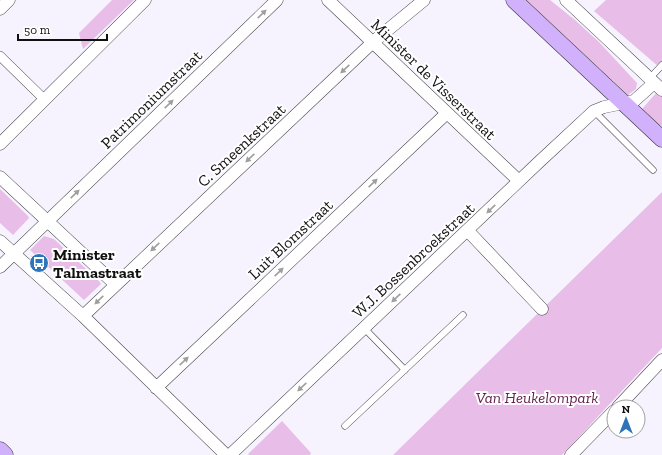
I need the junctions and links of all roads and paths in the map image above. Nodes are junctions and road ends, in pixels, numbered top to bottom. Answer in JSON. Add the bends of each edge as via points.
{"nodes":[{"id":1,"x":9,"y":0,"type":"edge"},
{"id":2,"x":145,"y":0,"type":"edge"},
{"id":3,"x":277,"y":0,"type":"edge"},
{"id":4,"x":328,"y":0,"type":"edge"},
{"id":5,"x":424,"y":0,"type":"edge"},
{"id":6,"x":514,"y":0,"type":"edge"},
{"id":7,"x":566,"y":0,"type":"edge"},
{"id":8,"x":0,"y":10,"type":"edge"},
{"id":9,"x":374,"y":42,"type":"junction"},
{"id":10,"x":0,"y":56,"type":"edge"},
{"id":11,"x":662,"y":65,"type":"edge"},
{"id":12,"x":655,"y":84,"type":"edge"},
{"id":13,"x":44,"y":100,"type":"junction"},
{"id":14,"x":625,"y":104,"type":"junction"},
{"id":15,"x":594,"y":111,"type":"junction"},
{"id":16,"x":447,"y":113,"type":"junction"},
{"id":17,"x":655,"y":128,"type":"edge"},
{"id":18,"x":662,"y":139,"type":"edge"},
{"id":19,"x":0,"y":144,"type":"edge"},
{"id":20,"x":653,"y":170,"type":"dead end"},
{"id":21,"x":0,"y":177,"type":"edge"},
{"id":22,"x":519,"y":181,"type":"junction"},
{"id":23,"x":47,"y":222,"type":"junction"},
{"id":24,"x":468,"y":231,"type":"junction"},
{"id":25,"x":0,"y":241,"type":"edge"},
{"id":26,"x":13,"y":253,"type":"junction"},
{"id":27,"x":0,"y":267,"type":"edge"},
{"id":28,"x":115,"y":284,"type":"junction"},
{"id":29,"x":542,"y":309,"type":"dead end"},
{"id":30,"x":463,"y":315,"type":"dead end"},
{"id":31,"x":83,"y":316,"type":"junction"},
{"id":32,"x":364,"y":328,"type":"junction"},
{"id":33,"x":662,"y":360,"type":"edge"},
{"id":34,"x":405,"y":370,"type":"junction"},
{"id":35,"x":156,"y":388,"type":"junction"},
{"id":36,"x":625,"y":399,"type":"edge"},
{"id":37,"x":606,"y":419,"type":"edge"},
{"id":38,"x":345,"y":426,"type":"dead end"},
{"id":39,"x":0,"y":450,"type":"edge"},
{"id":40,"x":5,"y":455,"type":"edge"},
{"id":41,"x":226,"y":455,"type":"edge"},
{"id":42,"x":230,"y":455,"type":"edge"},
{"id":43,"x":571,"y":455,"type":"edge"}],
"edges":[{"from":1,"to":8,"type":"street"},
{"from":2,"to":13,"type":"street"},
{"from":23,"to":3,"type":"street","name":"Patrimoniumstraat","one_way":true},
{"from":4,"to":9,"type":"street","name":"Minister de Visserstraat"},
{"from":5,"to":9,"type":"street","name":"C. Smeenkstraat"},
{"from":6,"to":14,"type":"main road"},
{"from":7,"to":12,"type":"street"},
{"from":9,"to":16,"type":"street","name":"Minister de Visserstraat"},
{"from":9,"to":28,"type":"street","name":"C. Smeenkstraat","one_way":true},
{"from":10,"to":13,"type":"street"},
{"from":11,"to":12,"type":"lane"},
{"from":12,"to":14,"type":"street","via":[[634,101]]},
{"from":13,"to":19,"type":"street"},
{"from":14,"to":15,"type":"street","name":"W.J. Bossenbroekstraat"},
{"from":14,"to":17,"type":"main road"},
{"from":15,"to":20,"type":"lane"},
{"from":15,"to":22,"type":"street","name":"W.J. Bossenbroekstraat"},
{"from":16,"to":22,"type":"street","name":"Minister de Visserstraat"},
{"from":35,"to":16,"type":"street","name":"Luit Blomstraat","one_way":true},
{"from":17,"to":18,"type":"main road"},
{"from":21,"to":23,"type":"street"},
{"from":22,"to":24,"type":"street","name":"W.J. Bossenbroekstraat","one_way":true},
{"from":23,"to":26,"type":"street"},
{"from":23,"to":28,"type":"street"},
{"from":24,"to":29,"type":"street"},
{"from":24,"to":32,"type":"street","name":"W.J. Bossenbroekstraat","one_way":true},
{"from":25,"to":26,"type":"street"},
{"from":26,"to":27,"type":"street"},
{"from":26,"to":31,"type":"street"},
{"from":28,"to":31,"type":"street","name":"C. Smeenkstraat","one_way":true},
{"from":30,"to":34,"type":"lane"},
{"from":31,"to":35,"type":"street"},
{"from":32,"to":34,"type":"lane"},
{"from":32,"to":42,"type":"street","name":"W.J. Bossenbroekstraat","one_way":true},
{"from":33,"to":36,"type":"street"},
{"from":34,"to":38,"type":"lane"},
{"from":35,"to":41,"type":"street"},
{"from":37,"to":43,"type":"street"},
{"from":39,"to":40,"type":"main road"}]}
